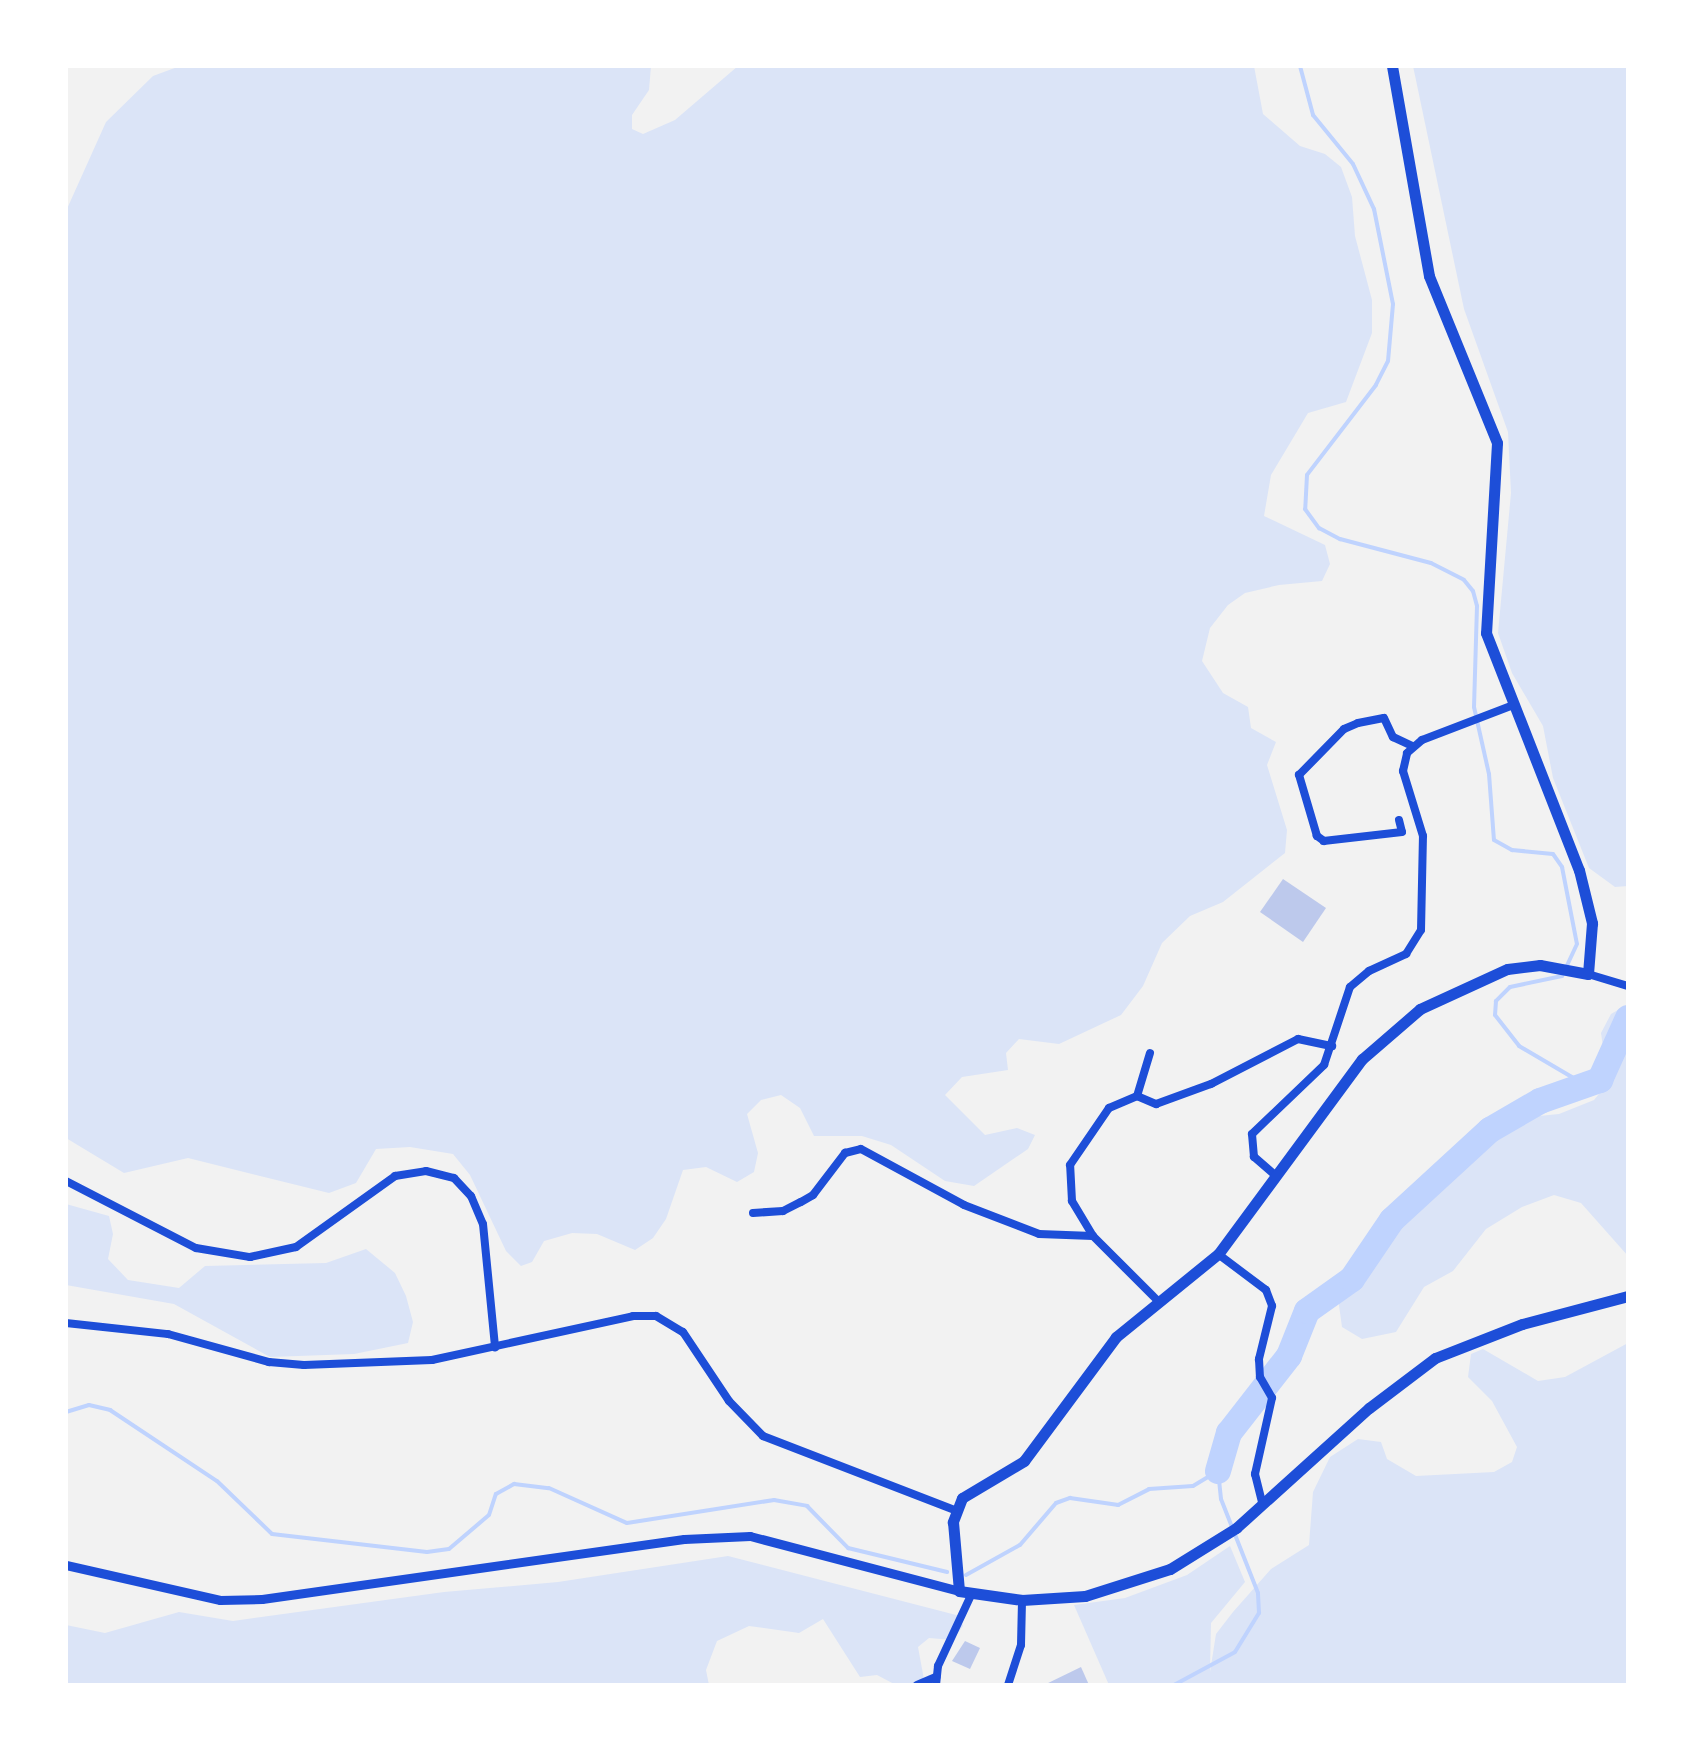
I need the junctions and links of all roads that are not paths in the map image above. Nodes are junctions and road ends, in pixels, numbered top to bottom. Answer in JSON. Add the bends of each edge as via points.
{"nodes":[{"id":1,"x":1392,"y":66,"type":"edge"},
{"id":2,"x":1511,"y":706,"type":"junction"},
{"id":3,"x":1412,"y":746,"type":"junction"},
{"id":4,"x":1399,"y":820,"type":"dead end"},
{"id":5,"x":1588,"y":974,"type":"junction"},
{"id":6,"x":1628,"y":986,"type":"edge"},
{"id":7,"x":1332,"y":1046,"type":"junction"},
{"id":8,"x":1150,"y":1053,"type":"dead end"},
{"id":9,"x":1137,"y":1096,"type":"junction"},
{"id":10,"x":1275,"y":1175,"type":"junction"},
{"id":11,"x":66,"y":1181,"type":"edge"},
{"id":12,"x":753,"y":1213,"type":"dead end"},
{"id":13,"x":1093,"y":1236,"type":"junction"},
{"id":14,"x":1218,"y":1254,"type":"junction"},
{"id":15,"x":1628,"y":1296,"type":"edge"},
{"id":16,"x":1159,"y":1302,"type":"junction"},
{"id":17,"x":66,"y":1323,"type":"edge"},
{"id":18,"x":495,"y":1347,"type":"junction"},
{"id":19,"x":1263,"y":1505,"type":"junction"},
{"id":20,"x":955,"y":1510,"type":"junction"},
{"id":21,"x":66,"y":1565,"type":"edge"},
{"id":22,"x":959,"y":1591,"type":"junction"},
{"id":23,"x":972,"y":1593,"type":"junction"},
{"id":24,"x":1022,"y":1600,"type":"junction"},
{"id":25,"x":936,"y":1681,"type":"edge"},
{"id":26,"x":917,"y":1685,"type":"edge"},
{"id":27,"x":1008,"y":1685,"type":"edge"}],
"edges":[{"from":1,"to":2,"type":"main road","via":[[1429,276],[1497,443],[1485,625]]},
{"from":2,"to":3,"type":"street"},
{"from":2,"to":5,"type":"main road","via":[[1583,882],[1593,946]]},
{"from":3,"to":4,"type":"street","via":[[1393,737],[1384,718],[1358,723],[1344,729],[1299,775],[1317,836],[1324,841],[1402,832]]},
{"from":3,"to":7,"type":"street","via":[[1403,771],[1423,836],[1421,930],[1406,954],[1369,971],[1350,987]]},
{"from":5,"to":6,"type":"street"},
{"from":5,"to":10,"type":"main road","via":[[1540,965],[1507,969],[1420,1009],[1346,1077]]},
{"from":7,"to":9,"type":"street","via":[[1298,1039],[1164,1103],[1148,1104]]},
{"from":7,"to":10,"type":"street","via":[[1317,1076],[1252,1134],[1254,1157]]},
{"from":8,"to":9,"type":"street"},
{"from":9,"to":13,"type":"street","via":[[1109,1108],[1070,1165],[1072,1201]]},
{"from":10,"to":14,"type":"main road"},
{"from":11,"to":18,"type":"street","via":[[196,1248],[250,1257],[296,1247],[395,1176],[440,1173],[463,1186],[478,1207]]},
{"from":12,"to":13,"type":"street","via":[[783,1211],[813,1195],[852,1148],[964,1205],[1039,1234]]},
{"from":13,"to":16,"type":"street"},
{"from":14,"to":16,"type":"main road"},
{"from":14,"to":19,"type":"street","via":[[1266,1290],[1271,1300],[1272,1324],[1259,1359],[1270,1392],[1255,1474]]},
{"from":15,"to":19,"type":"main road","via":[[1522,1324],[1435,1358],[1369,1408]]},
{"from":16,"to":20,"type":"main road","via":[[1101,1353],[1024,1461],[972,1489]]},
{"from":17,"to":18,"type":"street","via":[[168,1334],[269,1362],[304,1365],[432,1360]]},
{"from":18,"to":20,"type":"street","via":[[633,1316],[666,1319],[689,1339],[729,1401],[763,1436]]},
{"from":19,"to":24,"type":"main road","via":[[1170,1569],[1085,1596]]},
{"from":20,"to":22,"type":"main road"},
{"from":21,"to":22,"type":"street","via":[[220,1600],[262,1599],[684,1539],[750,1536]]},
{"from":22,"to":23,"type":"main road"},
{"from":23,"to":24,"type":"main road"},
{"from":23,"to":25,"type":"street"},
{"from":24,"to":27,"type":"street","via":[[1021,1645]]},
{"from":25,"to":26,"type":"street"}]}
